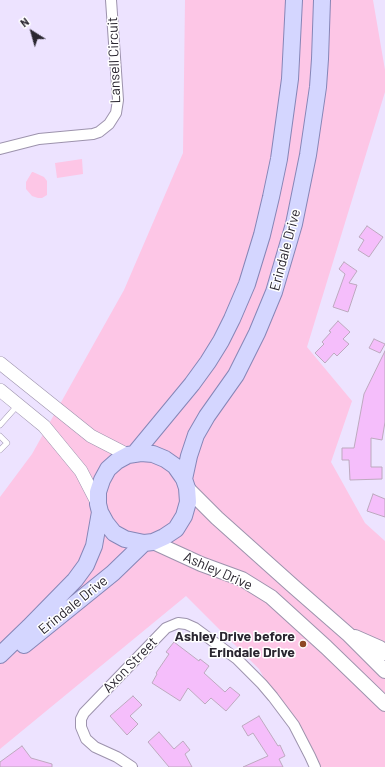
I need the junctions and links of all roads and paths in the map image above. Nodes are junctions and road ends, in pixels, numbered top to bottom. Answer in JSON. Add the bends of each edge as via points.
{"nodes":[{"id":1,"x":111,"y":0,"type":"edge"},
{"id":2,"x":294,"y":0,"type":"edge"},
{"id":3,"x":322,"y":0,"type":"edge"},
{"id":4,"x":0,"y":149,"type":"edge"},
{"id":5,"x":0,"y":364,"type":"edge"},
{"id":6,"x":24,"y":383,"type":"junction"},
{"id":7,"x":0,"y":390,"type":"edge"},
{"id":8,"x":18,"y":405,"type":"junction"},
{"id":9,"x":0,"y":425,"type":"edge"},
{"id":10,"x":0,"y":436,"type":"edge"},
{"id":11,"x":0,"y":450,"type":"edge"},
{"id":12,"x":131,"y":454,"type":"junction"},
{"id":13,"x":186,"y":484,"type":"junction"},
{"id":14,"x":99,"y":508,"type":"junction"},
{"id":15,"x":148,"y":543,"type":"junction"},
{"id":16,"x":349,"y":635,"type":"junction"},
{"id":17,"x":385,"y":652,"type":"edge"},
{"id":18,"x":0,"y":654,"type":"edge"},
{"id":19,"x":0,"y":665,"type":"edge"},
{"id":20,"x":385,"y":671,"type":"edge"},
{"id":21,"x":385,"y":704,"type":"edge"},
{"id":22,"x":132,"y":767,"type":"edge"},
{"id":23,"x":315,"y":767,"type":"edge"}],
"edges":[{"from":1,"to":4,"type":"street","name":"Lansell Circuit","via":[[118,100],[116,113],[109,124],[93,134],[39,139]]},
{"from":2,"to":12,"type":"main road","name":"Erindale Drive","via":[[292,61],[279,159],[262,235],[246,284],[232,320],[208,362]]},
{"from":3,"to":13,"type":"main road","name":"Erindale Drive","via":[[318,86],[294,224],[274,292],[257,333],[236,375],[196,435],[189,456]]},
{"from":5,"to":6,"type":"street"},
{"from":6,"to":8,"type":"street"},
{"from":6,"to":12,"type":"street","via":[[91,436]]},
{"from":7,"to":8,"type":"street"},
{"from":8,"to":9,"type":"lane"},
{"from":8,"to":14,"type":"street","via":[[44,426],[81,471]]},
{"from":10,"to":11,"type":"lane","via":[[7,443]]},
{"from":12,"to":13,"type":"main road","via":[[153,454],[165,458],[175,466]]},
{"from":12,"to":14,"type":"main road","via":[[108,469],[98,492]]},
{"from":13,"to":15,"type":"main road","via":[[188,502],[184,516],[176,529]]},
{"from":13,"to":16,"type":"main road","name":"Ashley Drive","via":[[214,515]]},
{"from":14,"to":15,"type":"main road","via":[[114,533],[125,539]]},
{"from":14,"to":18,"type":"main road","name":"Erindale Drive","via":[[94,546],[86,565],[67,589]]},
{"from":15,"to":19,"type":"main road","name":"Erindale Drive"},
{"from":15,"to":21,"type":"main road","name":"Ashley Drive","via":[[242,579],[271,597]]},
{"from":16,"to":17,"type":"main road"},
{"from":16,"to":20,"type":"main road","name":"Ashley Drive"},
{"from":22,"to":23,"type":"street","name":"Axon Street","via":[[95,747],[86,739],[81,720],[84,713],[166,628],[178,623],[195,628],[237,660],[262,684],[294,725]]}]}
